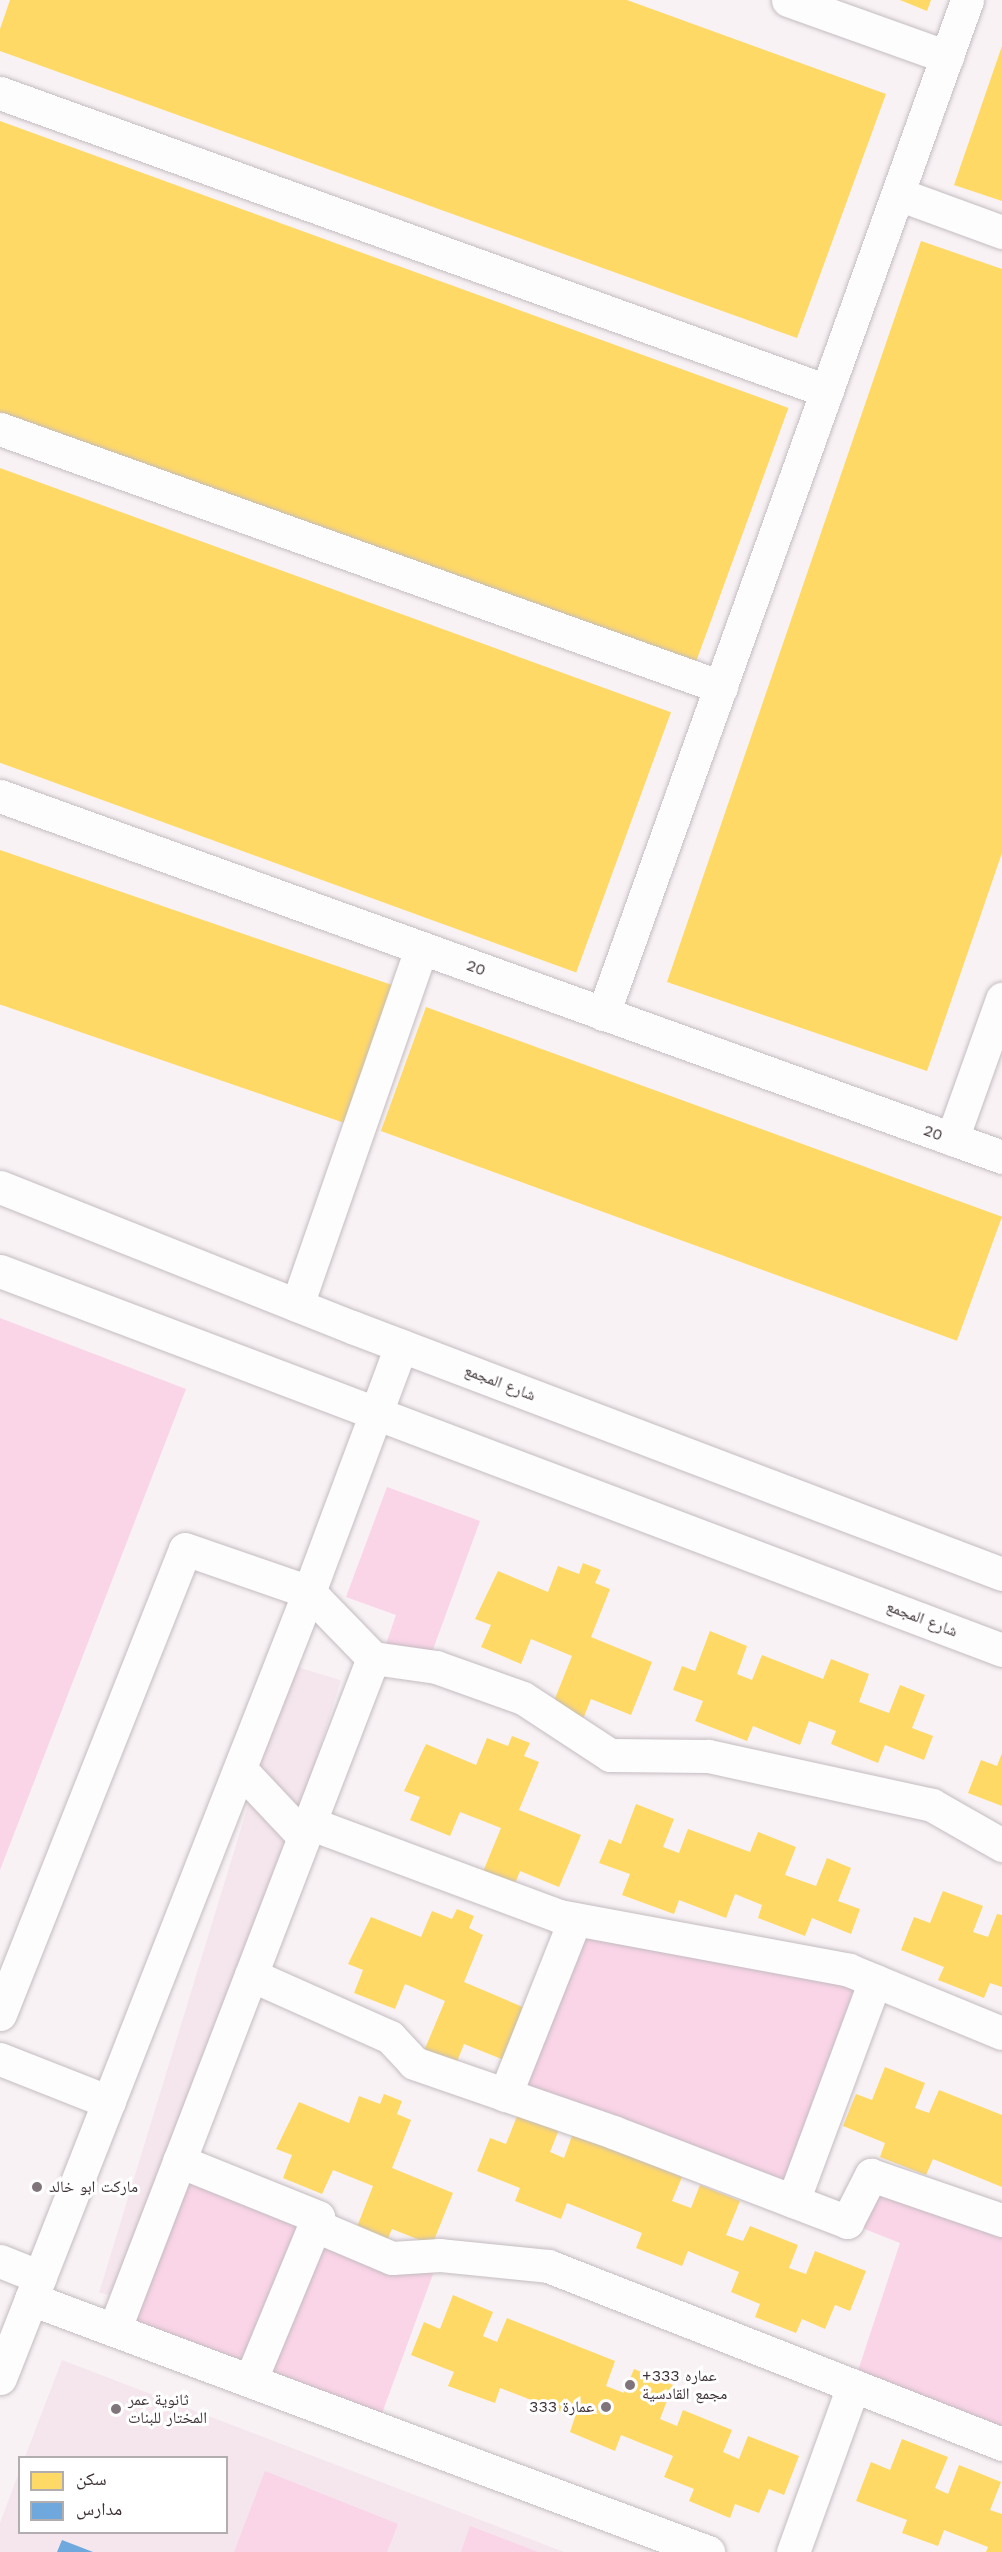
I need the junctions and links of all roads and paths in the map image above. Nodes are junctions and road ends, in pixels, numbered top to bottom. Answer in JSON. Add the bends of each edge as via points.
{"nodes":[{"id":1,"x":788,"y":0,"type":"edge"},
{"id":2,"x":967,"y":0,"type":"edge"},
{"id":3,"x":947,"y":57,"type":"junction"},
{"id":4,"x":0,"y":93,"type":"edge"},
{"id":5,"x":898,"y":194,"type":"junction"},
{"id":6,"x":1002,"y":232,"type":"edge"},
{"id":7,"x":826,"y":391,"type":"junction"},
{"id":8,"x":0,"y":429,"type":"edge"},
{"id":9,"x":721,"y":687,"type":"junction"},
{"id":10,"x":0,"y":796,"type":"edge"},
{"id":11,"x":421,"y":948,"type":"junction"},
{"id":12,"x":1002,"y":999,"type":"edge"},
{"id":13,"x":603,"y":1014,"type":"junction"},
{"id":14,"x":952,"y":1139,"type":"junction"},
{"id":15,"x":1002,"y":1157,"type":"edge"},
{"id":16,"x":0,"y":1187,"type":"edge"},
{"id":17,"x":0,"y":1271,"type":"edge"},
{"id":18,"x":297,"y":1305,"type":"junction"},
{"id":19,"x":401,"y":1346,"type":"junction"},
{"id":20,"x":374,"y":1412,"type":"junction"},
{"id":21,"x":1002,"y":1574,"type":"edge"},
{"id":22,"x":309,"y":1592,"type":"junction"},
{"id":23,"x":1002,"y":1650,"type":"edge"},
{"id":24,"x":373,"y":1658,"type":"junction"},
{"id":25,"x":240,"y":1769,"type":"junction"},
{"id":26,"x":306,"y":1830,"type":"junction"},
{"id":27,"x":1002,"y":1845,"type":"edge"},
{"id":28,"x":575,"y":1919,"type":"junction"},
{"id":29,"x":251,"y":1975,"type":"junction"},
{"id":30,"x":875,"y":1981,"type":"junction"},
{"id":31,"x":0,"y":2014,"type":"edge"},
{"id":32,"x":1002,"y":2033,"type":"edge"},
{"id":33,"x":0,"y":2059,"type":"edge"},
{"id":34,"x":505,"y":2095,"type":"junction"},
{"id":35,"x":109,"y":2102,"type":"junction"},
{"id":36,"x":179,"y":2162,"type":"junction"},
{"id":37,"x":793,"y":2201,"type":"junction"},
{"id":38,"x":318,"y":2217,"type":"junction"},
{"id":39,"x":1002,"y":2220,"type":"edge"},
{"id":40,"x":0,"y":2261,"type":"edge"},
{"id":41,"x":36,"y":2288,"type":"junction"},
{"id":42,"x":115,"y":2328,"type":"junction"},
{"id":43,"x":0,"y":2378,"type":"edge"},
{"id":44,"x":251,"y":2379,"type":"junction"},
{"id":45,"x":853,"y":2386,"type":"junction"},
{"id":46,"x":1002,"y":2444,"type":"edge"},
{"id":47,"x":708,"y":2552,"type":"edge"},
{"id":48,"x":793,"y":2552,"type":"edge"}],
"edges":[{"from":1,"to":3,"type":"street"},
{"from":2,"to":3,"type":"street"},
{"from":3,"to":5,"type":"street"},
{"from":4,"to":7,"type":"street"},
{"from":5,"to":6,"type":"street"},
{"from":5,"to":7,"type":"street"},
{"from":7,"to":9,"type":"street"},
{"from":8,"to":9,"type":"street"},
{"from":9,"to":13,"type":"street"},
{"from":10,"to":11,"type":"street","name":"20"},
{"from":11,"to":13,"type":"street","name":"20"},
{"from":11,"to":18,"type":"street"},
{"from":12,"to":14,"type":"street","name":"20"},
{"from":13,"to":14,"type":"street","name":"20"},
{"from":14,"to":15,"type":"street","name":"20"},
{"from":16,"to":18,"type":"street","name":"شارع المجمع"},
{"from":17,"to":20,"type":"street","name":"شارع المجمع"},
{"from":18,"to":19,"type":"street","name":"شارع المجمع"},
{"from":19,"to":20,"type":"street"},
{"from":19,"to":21,"type":"street","name":"شارع المجمع"},
{"from":20,"to":22,"type":"street"},
{"from":20,"to":23,"type":"street","name":"شارع المجمع"},
{"from":22,"to":24,"type":"street"},
{"from":22,"to":25,"type":"street"},
{"from":22,"to":31,"type":"street","via":[[185,1548]]},
{"from":24,"to":26,"type":"street"},
{"from":24,"to":27,"type":"street","via":[[436,1667],[523,1698],[610,1755],[708,1756],[932,1805]]},
{"from":25,"to":26,"type":"street"},
{"from":25,"to":35,"type":"street"},
{"from":26,"to":28,"type":"street"},
{"from":26,"to":29,"type":"street"},
{"from":28,"to":30,"type":"street","via":[[849,1971]]},
{"from":28,"to":34,"type":"street"},
{"from":29,"to":34,"type":"street","via":[[390,2037],[414,2063]]},
{"from":29,"to":36,"type":"street"},
{"from":30,"to":32,"type":"street"},
{"from":30,"to":37,"type":"street"},
{"from":33,"to":35,"type":"street"},
{"from":34,"to":37,"type":"street"},
{"from":35,"to":41,"type":"street"},
{"from":36,"to":38,"type":"street"},
{"from":36,"to":42,"type":"street"},
{"from":37,"to":39,"type":"street","via":[[847,2222],[871,2175]]},
{"from":38,"to":44,"type":"street"},
{"from":38,"to":45,"type":"street","via":[[321,2228],[392,2258],[440,2255],[548,2266]]},
{"from":40,"to":41,"type":"street"},
{"from":41,"to":42,"type":"street"},
{"from":41,"to":43,"type":"street"},
{"from":42,"to":44,"type":"street"},
{"from":44,"to":47,"type":"street"},
{"from":45,"to":46,"type":"street"},
{"from":45,"to":48,"type":"street"}]}
